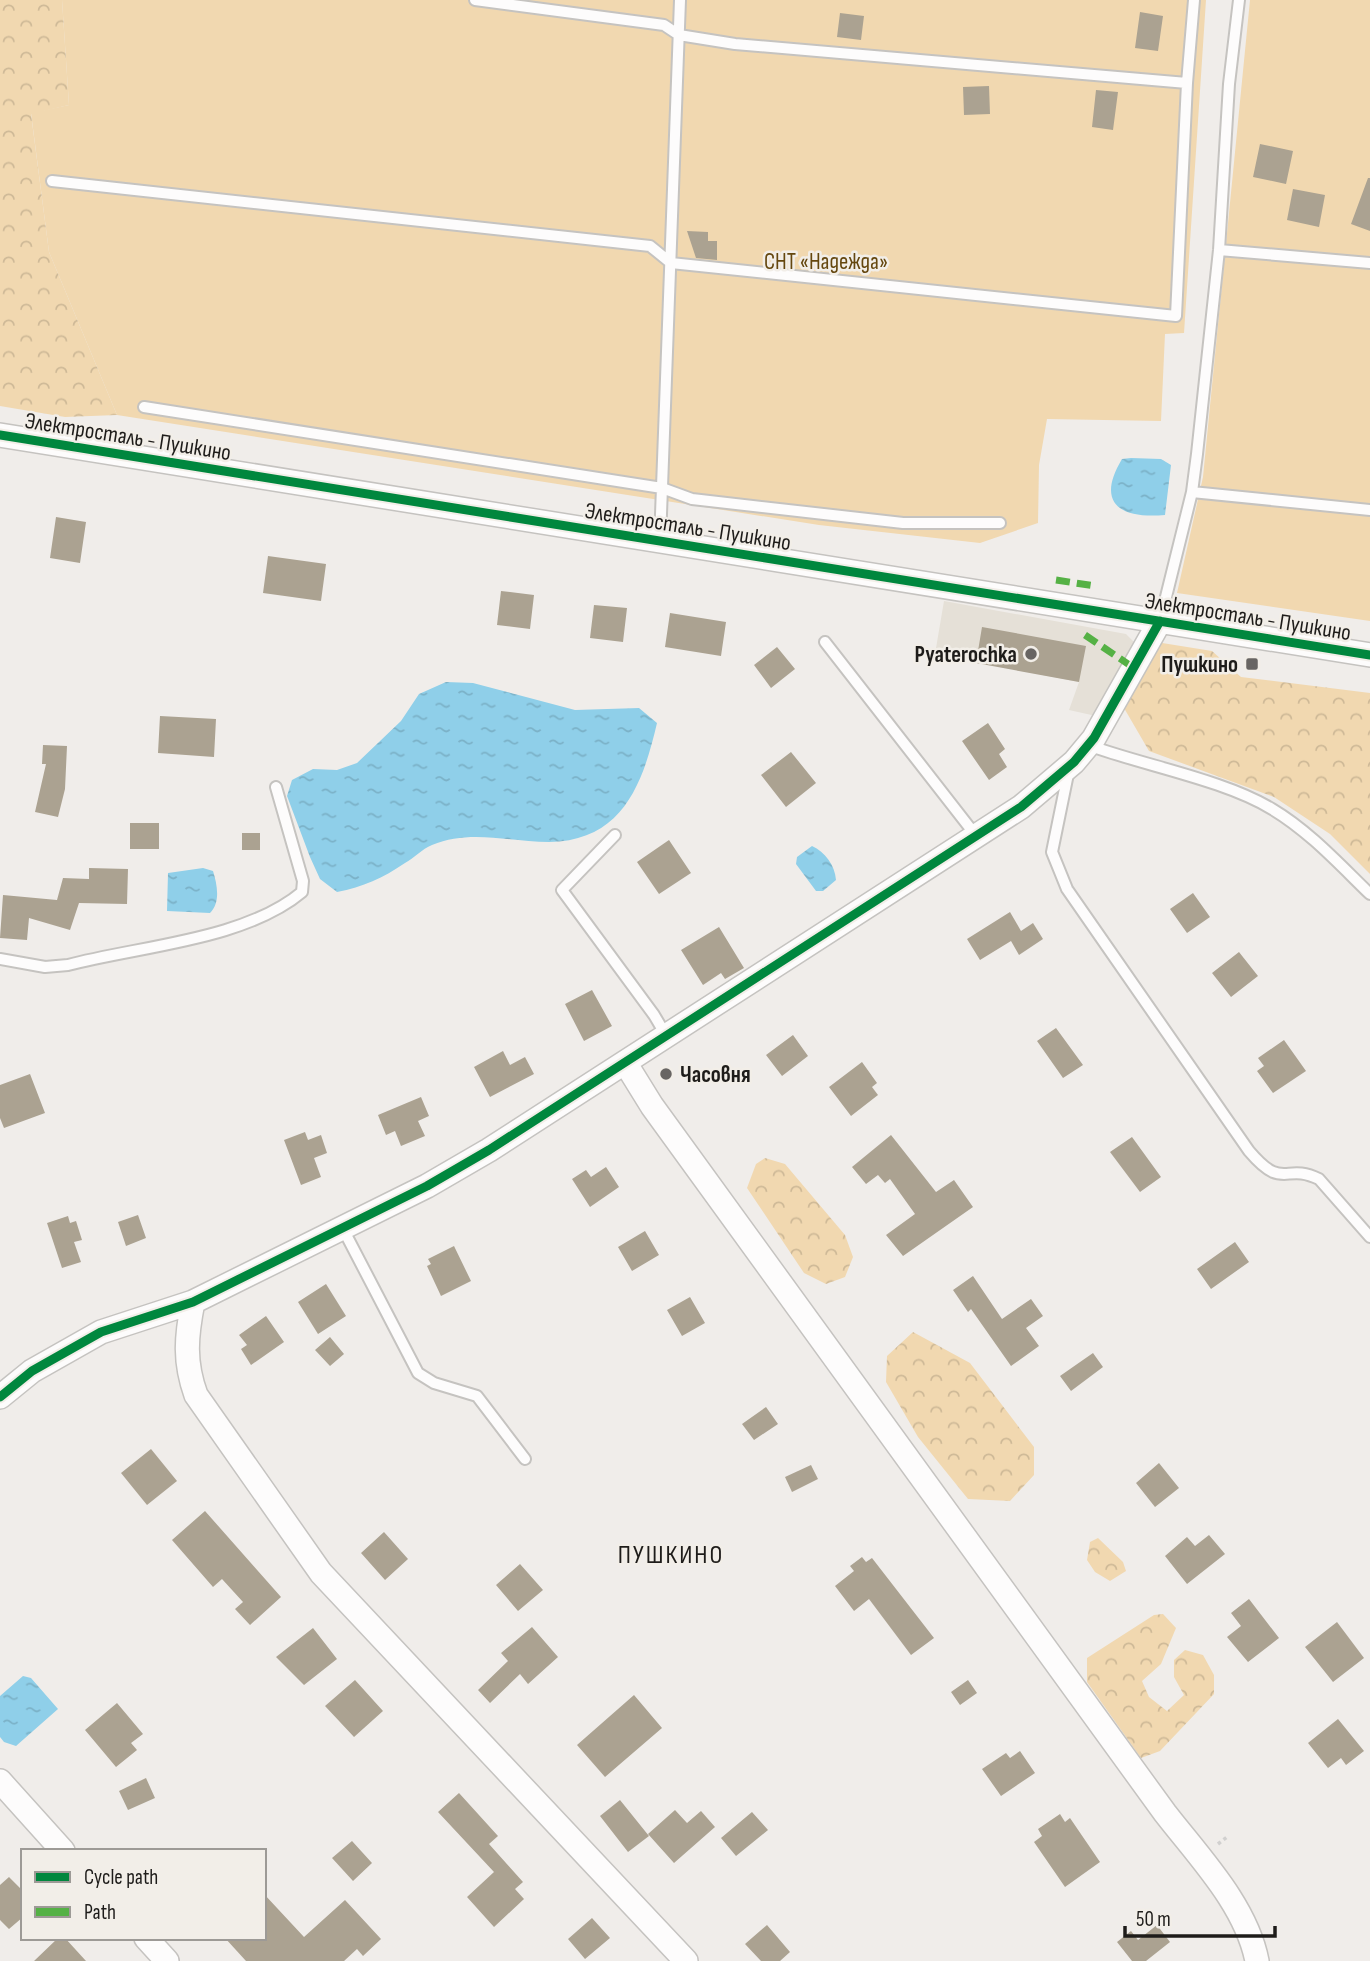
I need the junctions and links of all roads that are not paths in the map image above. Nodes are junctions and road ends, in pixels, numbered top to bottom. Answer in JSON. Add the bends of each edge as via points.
{"nodes":[{"id":1,"x":475,"y":0,"type":"edge"},
{"id":2,"x":680,"y":0,"type":"edge"},
{"id":3,"x":1194,"y":0,"type":"edge"},
{"id":4,"x":1239,"y":0,"type":"edge"},
{"id":5,"x":679,"y":36,"type":"junction"},
{"id":6,"x":1187,"y":83,"type":"junction"},
{"id":7,"x":52,"y":181,"type":"dead end"},
{"id":8,"x":1219,"y":250,"type":"junction"},
{"id":9,"x":671,"y":263,"type":"junction"},
{"id":10,"x":1370,"y":263,"type":"edge"},
{"id":11,"x":144,"y":407,"type":"dead end"},
{"id":12,"x":0,"y":435,"type":"edge"},
{"id":13,"x":662,"y":488,"type":"junction"},
{"id":14,"x":1192,"y":492,"type":"junction"},
{"id":15,"x":1370,"y":510,"type":"edge"},
{"id":16,"x":1000,"y":523,"type":"dead end"},
{"id":17,"x":660,"y":541,"type":"junction"},
{"id":18,"x":1160,"y":621,"type":"junction"},
{"id":19,"x":825,"y":642,"type":"dead end"},
{"id":20,"x":1370,"y":655,"type":"edge"},
{"id":21,"x":1088,"y":745,"type":"junction"},
{"id":22,"x":1069,"y":766,"type":"junction"},
{"id":23,"x":276,"y":787,"type":"dead end"},
{"id":24,"x":615,"y":835,"type":"dead end"},
{"id":25,"x":977,"y":837,"type":"junction"},
{"id":26,"x":1370,"y":894,"type":"edge"},
{"id":27,"x":0,"y":960,"type":"edge"},
{"id":28,"x":667,"y":1037,"type":"junction"},
{"id":29,"x":626,"y":1064,"type":"junction"},
{"id":30,"x":342,"y":1227,"type":"junction"},
{"id":31,"x":1370,"y":1237,"type":"edge"},
{"id":32,"x":193,"y":1302,"type":"junction"},
{"id":33,"x":0,"y":1397,"type":"edge"},
{"id":34,"x":525,"y":1459,"type":"dead end"},
{"id":35,"x":0,"y":1781,"type":"edge"},
{"id":36,"x":60,"y":1849,"type":"edge"},
{"id":37,"x":148,"y":1940,"type":"edge"},
{"id":38,"x":167,"y":1961,"type":"edge"},
{"id":39,"x":686,"y":1961,"type":"edge"},
{"id":40,"x":1257,"y":1961,"type":"edge"}],
"edges":[{"from":1,"to":5,"type":"lane","via":[[664,25]]},
{"from":2,"to":5,"type":"lane"},
{"from":3,"to":6,"type":"lane"},
{"from":4,"to":8,"type":"lane"},
{"from":5,"to":6,"type":"lane"},
{"from":5,"to":9,"type":"lane"},
{"from":6,"to":9,"type":"lane","via":[[1177,316]]},
{"from":7,"to":9,"type":"lane","via":[[650,246]]},
{"from":8,"to":10,"type":"lane"},
{"from":8,"to":14,"type":"lane"},
{"from":9,"to":13,"type":"lane"},
{"from":11,"to":13,"type":"lane"},
{"from":12,"to":17,"type":"street","name":"Электросталь - Пушкино"},
{"from":13,"to":16,"type":"lane","via":[[692,499],[903,523]]},
{"from":13,"to":17,"type":"lane"},
{"from":14,"to":15,"type":"lane"},
{"from":14,"to":18,"type":"lane"},
{"from":17,"to":18,"type":"street","name":"Электросталь - Пушкино"},
{"from":18,"to":20,"type":"street","name":"Электросталь - Пушкино"},
{"from":18,"to":21,"type":"street"},
{"from":19,"to":25,"type":"lane"},
{"from":21,"to":22,"type":"street"},
{"from":21,"to":26,"type":"lane","via":[[1270,807],[1304,831]]},
{"from":22,"to":25,"type":"street"},
{"from":22,"to":31,"type":"lane","via":[[1052,852],[1067,890],[1266,1171],[1310,1174],[1319,1179]]},
{"from":23,"to":27,"type":"lane","via":[[303,881],[302,892],[287,904],[232,927],[68,965],[45,967]]},
{"from":24,"to":28,"type":"lane","via":[[562,890]]},
{"from":25,"to":28,"type":"street"},
{"from":28,"to":29,"type":"street"},
{"from":29,"to":30,"type":"street","via":[[427,1186]]},
{"from":29,"to":40,"type":"street","via":[[652,1106],[1222,1887]]},
{"from":30,"to":32,"type":"street"},
{"from":30,"to":34,"type":"lane","via":[[418,1373],[433,1383],[477,1396]]},
{"from":32,"to":33,"type":"street","via":[[102,1332],[33,1371]]},
{"from":32,"to":39,"type":"street","via":[[185,1349],[196,1395],[321,1573]]},
{"from":35,"to":36,"type":"street"},
{"from":37,"to":38,"type":"street"}]}
